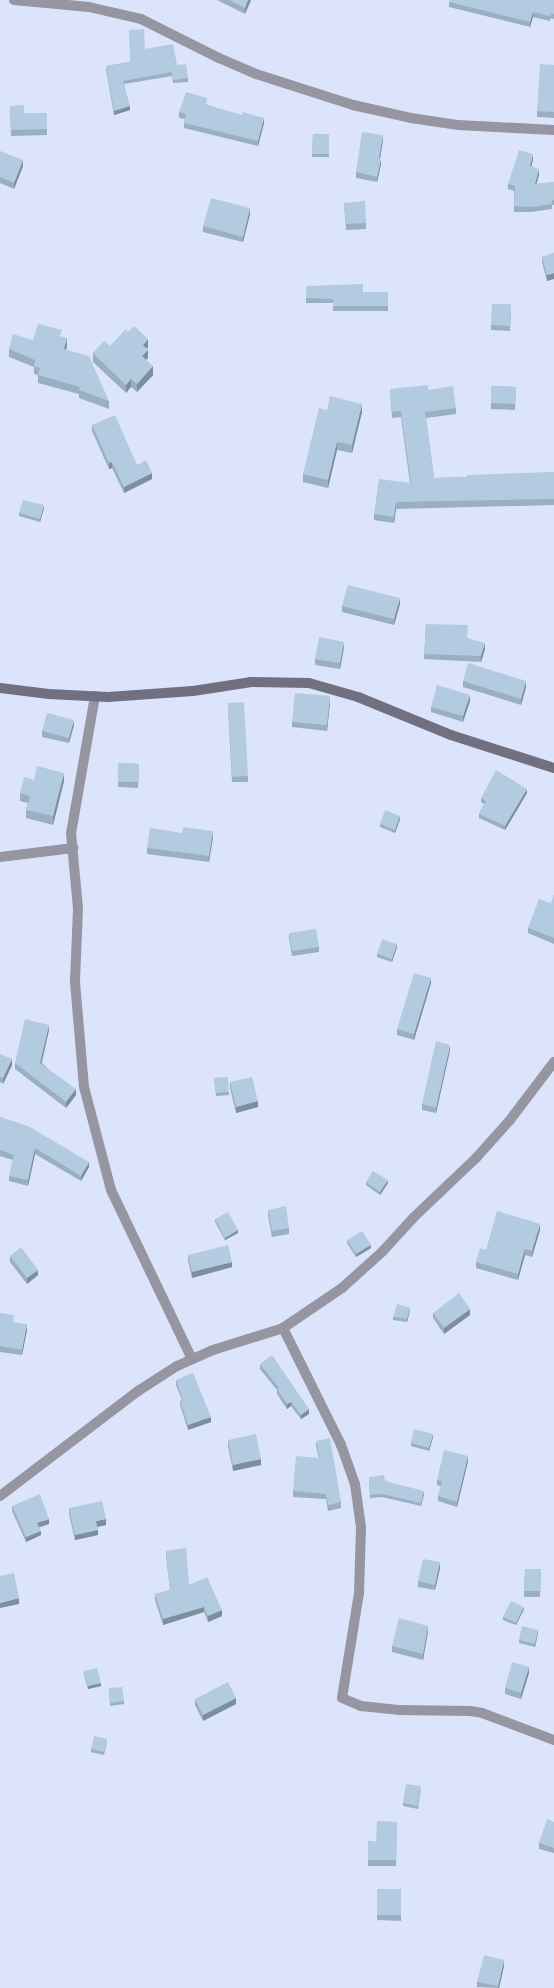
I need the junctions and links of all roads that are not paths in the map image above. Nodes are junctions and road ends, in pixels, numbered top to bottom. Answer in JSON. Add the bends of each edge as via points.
{"nodes":[{"id":1,"x":14,"y":0,"type":"edge"},
{"id":2,"x":554,"y":130,"type":"edge"},
{"id":3,"x":0,"y":688,"type":"edge"},
{"id":4,"x":96,"y":696,"type":"junction"},
{"id":5,"x":554,"y":768,"type":"edge"},
{"id":6,"x":73,"y":848,"type":"junction"},
{"id":7,"x":0,"y":857,"type":"edge"},
{"id":8,"x":554,"y":1062,"type":"edge"},
{"id":9,"x":283,"y":1328,"type":"junction"},
{"id":10,"x":192,"y":1359,"type":"junction"},
{"id":11,"x":0,"y":1496,"type":"edge"},
{"id":12,"x":554,"y":1740,"type":"edge"}],
"edges":[{"from":1,"to":2,"type":"street","via":[[89,7],[141,19],[256,74],[353,105],[458,125]]},
{"from":3,"to":4,"type":"street"},
{"from":4,"to":5,"type":"street","via":[[193,691],[251,682],[309,683],[358,697],[451,735]]},
{"from":4,"to":6,"type":"street","via":[[76,800],[71,834]]},
{"from":6,"to":7,"type":"street"},
{"from":6,"to":10,"type":"street","via":[[78,909],[76,982],[84,1087],[111,1190]]},
{"from":8,"to":9,"type":"street","via":[[486,1147],[382,1252],[342,1288]]},
{"from":9,"to":10,"type":"street"},
{"from":9,"to":12,"type":"street","via":[[341,1446],[355,1484],[361,1528],[359,1593],[342,1698],[361,1706],[398,1710],[470,1710]]},
{"from":10,"to":11,"type":"street","via":[[138,1391]]}]}
